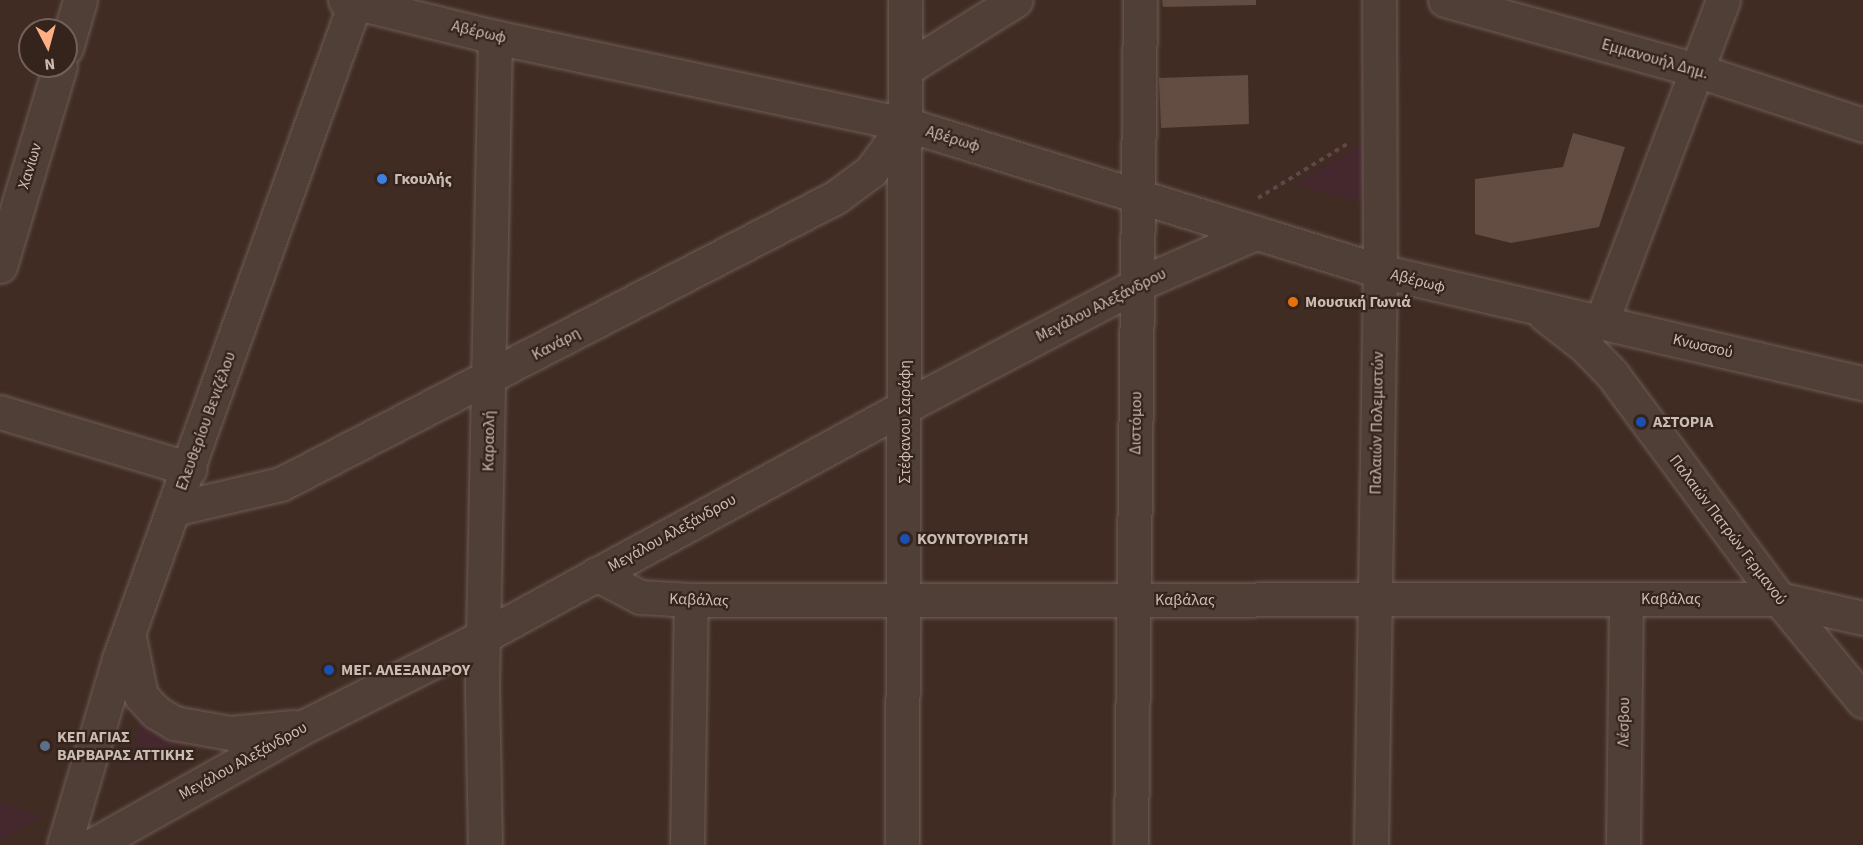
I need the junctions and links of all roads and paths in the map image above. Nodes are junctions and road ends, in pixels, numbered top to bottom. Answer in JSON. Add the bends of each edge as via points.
{"nodes":[{"id":1,"x":80,"y":0,"type":"edge"},
{"id":2,"x":905,"y":0,"type":"edge"},
{"id":3,"x":1016,"y":0,"type":"edge"},
{"id":4,"x":1140,"y":0,"type":"edge"},
{"id":5,"x":1378,"y":0,"type":"edge"},
{"id":6,"x":1445,"y":0,"type":"edge"},
{"id":7,"x":1723,"y":0,"type":"edge"},
{"id":8,"x":352,"y":1,"type":"edge"},
{"id":9,"x":75,"y":18,"type":"edge"},
{"id":10,"x":495,"y":37,"type":"junction"},
{"id":11,"x":907,"y":68,"type":"junction"},
{"id":12,"x":1699,"y":71,"type":"junction"},
{"id":13,"x":56,"y":78,"type":"edge"},
{"id":14,"x":905,"y":124,"type":"junction"},
{"id":15,"x":1379,"y":125,"type":"junction"},
{"id":16,"x":1863,"y":125,"type":"edge"},
{"id":17,"x":1140,"y":197,"type":"junction"},
{"id":18,"x":1219,"y":221,"type":"junction"},
{"id":19,"x":1256,"y":233,"type":"junction"},
{"id":20,"x":0,"y":266,"type":"edge"},
{"id":21,"x":1380,"y":271,"type":"junction"},
{"id":22,"x":1138,"y":284,"type":"junction"},
{"id":23,"x":1542,"y":312,"type":"junction"},
{"id":24,"x":1601,"y":323,"type":"junction"},
{"id":25,"x":490,"y":379,"type":"junction"},
{"id":26,"x":1863,"y":383,"type":"edge"},
{"id":27,"x":906,"y":406,"type":"junction"},
{"id":28,"x":0,"y":412,"type":"edge"},
{"id":29,"x":190,"y":469,"type":"junction"},
{"id":30,"x":174,"y":509,"type":"junction"},
{"id":31,"x":596,"y":574,"type":"junction"},
{"id":32,"x":1626,"y":599,"type":"junction"},
{"id":33,"x":1779,"y":599,"type":"junction"},
{"id":34,"x":691,"y":600,"type":"junction"},
{"id":35,"x":1134,"y":600,"type":"junction"},
{"id":36,"x":1375,"y":600,"type":"junction"},
{"id":37,"x":904,"y":603,"type":"junction"},
{"id":38,"x":1863,"y":618,"type":"edge"},
{"id":39,"x":484,"y":636,"type":"junction"},
{"id":40,"x":129,"y":637,"type":"junction"},
{"id":41,"x":1863,"y":701,"type":"edge"},
{"id":42,"x":308,"y":725,"type":"junction"},
{"id":43,"x":64,"y":845,"type":"edge"},
{"id":44,"x":93,"y":845,"type":"edge"},
{"id":45,"x":485,"y":845,"type":"edge"},
{"id":46,"x":687,"y":845,"type":"edge"},
{"id":47,"x":902,"y":845,"type":"edge"},
{"id":48,"x":1131,"y":845,"type":"edge"},
{"id":49,"x":1371,"y":845,"type":"edge"},
{"id":50,"x":1623,"y":845,"type":"edge"}],
"edges":[{"from":1,"to":9,"type":"street"},
{"from":2,"to":11,"type":"street","name":"Στέφανου Σαράφη"},
{"from":3,"to":11,"type":"street"},
{"from":4,"to":17,"type":"street","name":"Διστόμου"},
{"from":5,"to":15,"type":"street","name":"Παλαιών Πολεμιστών"},
{"from":6,"to":12,"type":"street","name":"Εμμανουήλ Δημ."},
{"from":7,"to":12,"type":"street"},
{"from":8,"to":10,"type":"street","name":"Αβέρωφ"},
{"from":8,"to":29,"type":"street","name":"Ελευθερίου Βενιζέλου"},
{"from":10,"to":14,"type":"street","name":"Αβέρωφ"},
{"from":10,"to":25,"type":"street","name":"Καραολή"},
{"from":11,"to":14,"type":"street","name":"Στέφανου Σαράφη"},
{"from":12,"to":16,"type":"street","name":"Εμμανουήλ Δημ."},
{"from":12,"to":24,"type":"street"},
{"from":13,"to":20,"type":"street","name":"Χανίων"},
{"from":14,"to":17,"type":"street","name":"Αβέρωφ"},
{"from":14,"to":25,"type":"street","name":"Κανάρη","via":[[871,171],[836,198]]},
{"from":14,"to":27,"type":"street","name":"Στέφανου Σαράφη"},
{"from":15,"to":18,"type":"path"},
{"from":15,"to":21,"type":"street","name":"Παλαιών Πολεμιστών"},
{"from":17,"to":18,"type":"street","name":"Αβέρωφ"},
{"from":17,"to":22,"type":"street","name":"Διστόμου"},
{"from":18,"to":19,"type":"street","name":"Αβέρωφ"},
{"from":19,"to":21,"type":"street","name":"Αβέρωφ"},
{"from":19,"to":22,"type":"street","name":"Μεγάλου Αλεξάνδρου"},
{"from":21,"to":23,"type":"street","name":"Αβέρωφ"},
{"from":21,"to":36,"type":"street","name":"Παλαιών Πολεμιστών"},
{"from":22,"to":27,"type":"street","name":"Μεγάλου Αλεξάνδρου"},
{"from":22,"to":35,"type":"street","name":"Διστόμου"},
{"from":23,"to":24,"type":"street","name":"Κνωσσού"},
{"from":23,"to":33,"type":"street","name":"Παλαιών Πατρών Γερμανού","via":[[1585,346],[1612,374]]},
{"from":24,"to":26,"type":"street","name":"Κνωσσού"},
{"from":25,"to":30,"type":"street","name":"Κανάρη","via":[[280,484]]},
{"from":25,"to":39,"type":"street","name":"Καραολή"},
{"from":27,"to":31,"type":"street","name":"Μεγάλου Αλεξάνδρου"},
{"from":27,"to":37,"type":"street","name":"Στέφανου Σαράφη"},
{"from":28,"to":29,"type":"street"},
{"from":29,"to":30,"type":"street","name":"Ελευθερίου Βενιζέλου"},
{"from":30,"to":40,"type":"street","name":"Ελευθερίου Βενιζέλου"},
{"from":31,"to":34,"type":"street","name":"Καβάλας","via":[[640,597]]},
{"from":31,"to":39,"type":"street","name":"Μεγάλου Αλεξάνδρου"},
{"from":32,"to":33,"type":"street","name":"Καβάλας"},
{"from":32,"to":36,"type":"street","name":"Καβάλας"},
{"from":32,"to":50,"type":"street","name":"Λέσβου"},
{"from":33,"to":38,"type":"street","name":"Καβάλας"},
{"from":33,"to":41,"type":"street","name":"Παλαιών Πατρών Γερμανού"},
{"from":34,"to":37,"type":"street","name":"Καβάλας"},
{"from":34,"to":46,"type":"street"},
{"from":35,"to":36,"type":"street","name":"Καβάλας"},
{"from":35,"to":37,"type":"street","name":"Καβάλας"},
{"from":35,"to":48,"type":"street","name":"Διστόμου"},
{"from":36,"to":49,"type":"street","name":"Παλαιών Πολεμιστών"},
{"from":37,"to":47,"type":"street","name":"Στέφανου Σαράφη"},
{"from":39,"to":42,"type":"street","name":"Μεγάλου Αλεξάνδρου"},
{"from":39,"to":45,"type":"street","name":"Καραολή"},
{"from":40,"to":42,"type":"street","via":[[141,696],[174,723],[230,733]]},
{"from":40,"to":43,"type":"street","name":"Ελευθερίου Βενιζέλου","via":[[104,703]]},
{"from":42,"to":44,"type":"street","name":"Μεγάλου Αλεξάνδρου"}]}
